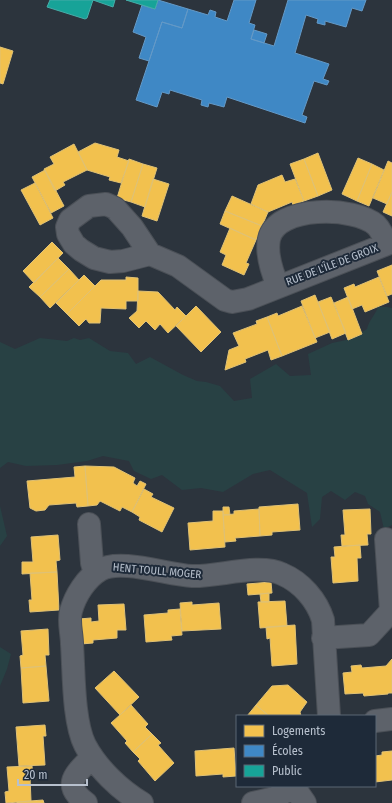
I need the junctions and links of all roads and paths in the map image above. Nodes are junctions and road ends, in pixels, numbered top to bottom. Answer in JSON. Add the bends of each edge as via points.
{"nodes":[{"id":1,"x":389,"y":243,"type":"edge"},
{"id":2,"x":150,"y":254,"type":"dead end"},
{"id":3,"x":278,"y":286,"type":"junction"},
{"id":4,"x":89,"y":524,"type":"dead end"},
{"id":5,"x":386,"y":539,"type":"dead end"},
{"id":6,"x":94,"y":574,"type":"junction"},
{"id":7,"x":324,"y":638,"type":"junction"},
{"id":8,"x":329,"y":715,"type":"edge"},
{"id":9,"x":392,"y":719,"type":"edge"},
{"id":10,"x":376,"y":721,"type":"edge"},
{"id":11,"x":92,"y":757,"type":"junction"},
{"id":12,"x":298,"y":792,"type":"edge"},
{"id":13,"x":127,"y":799,"type":"edge"},
{"id":14,"x":86,"y":803,"type":"edge"},
{"id":15,"x":253,"y":803,"type":"edge"}],
"edges":[{"from":1,"to":3,"type":"street","name":"RUE DE L'ÎLE DE GROIX"},
{"from":1,"to":3,"type":"street","name":"RUE DE L'ÎLE DE GROIX","via":[[375,225],[351,214],[325,211],[289,218],[280,223],[269,238],[270,261]]},
{"from":2,"to":3,"type":"street","name":"RUE DE L'ÎLE DE GROIX","via":[[178,266],[225,300],[232,302],[240,302]]},
{"from":4,"to":6,"type":"street"},
{"from":5,"to":7,"type":"street","via":[[391,611],[369,635]]},
{"from":6,"to":7,"type":"street","name":"HENT TOULL MOGER","via":[[107,566],[115,565],[191,576],[261,570],[282,573],[303,588],[316,602],[323,620]]},
{"from":6,"to":11,"type":"street","name":"HENT TOULL MOGER","via":[[79,594],[70,616],[78,722],[85,745]]},
{"from":7,"to":8,"type":"street","name":"HENT TOULL MOGER"},
{"from":9,"to":10,"type":"street"},
{"from":11,"to":13,"type":"street","name":"HENT TOULL MOGER"},
{"from":11,"to":14,"type":"street","via":[[74,776],[72,782],[74,790]]},
{"from":12,"to":15,"type":"street"}]}
